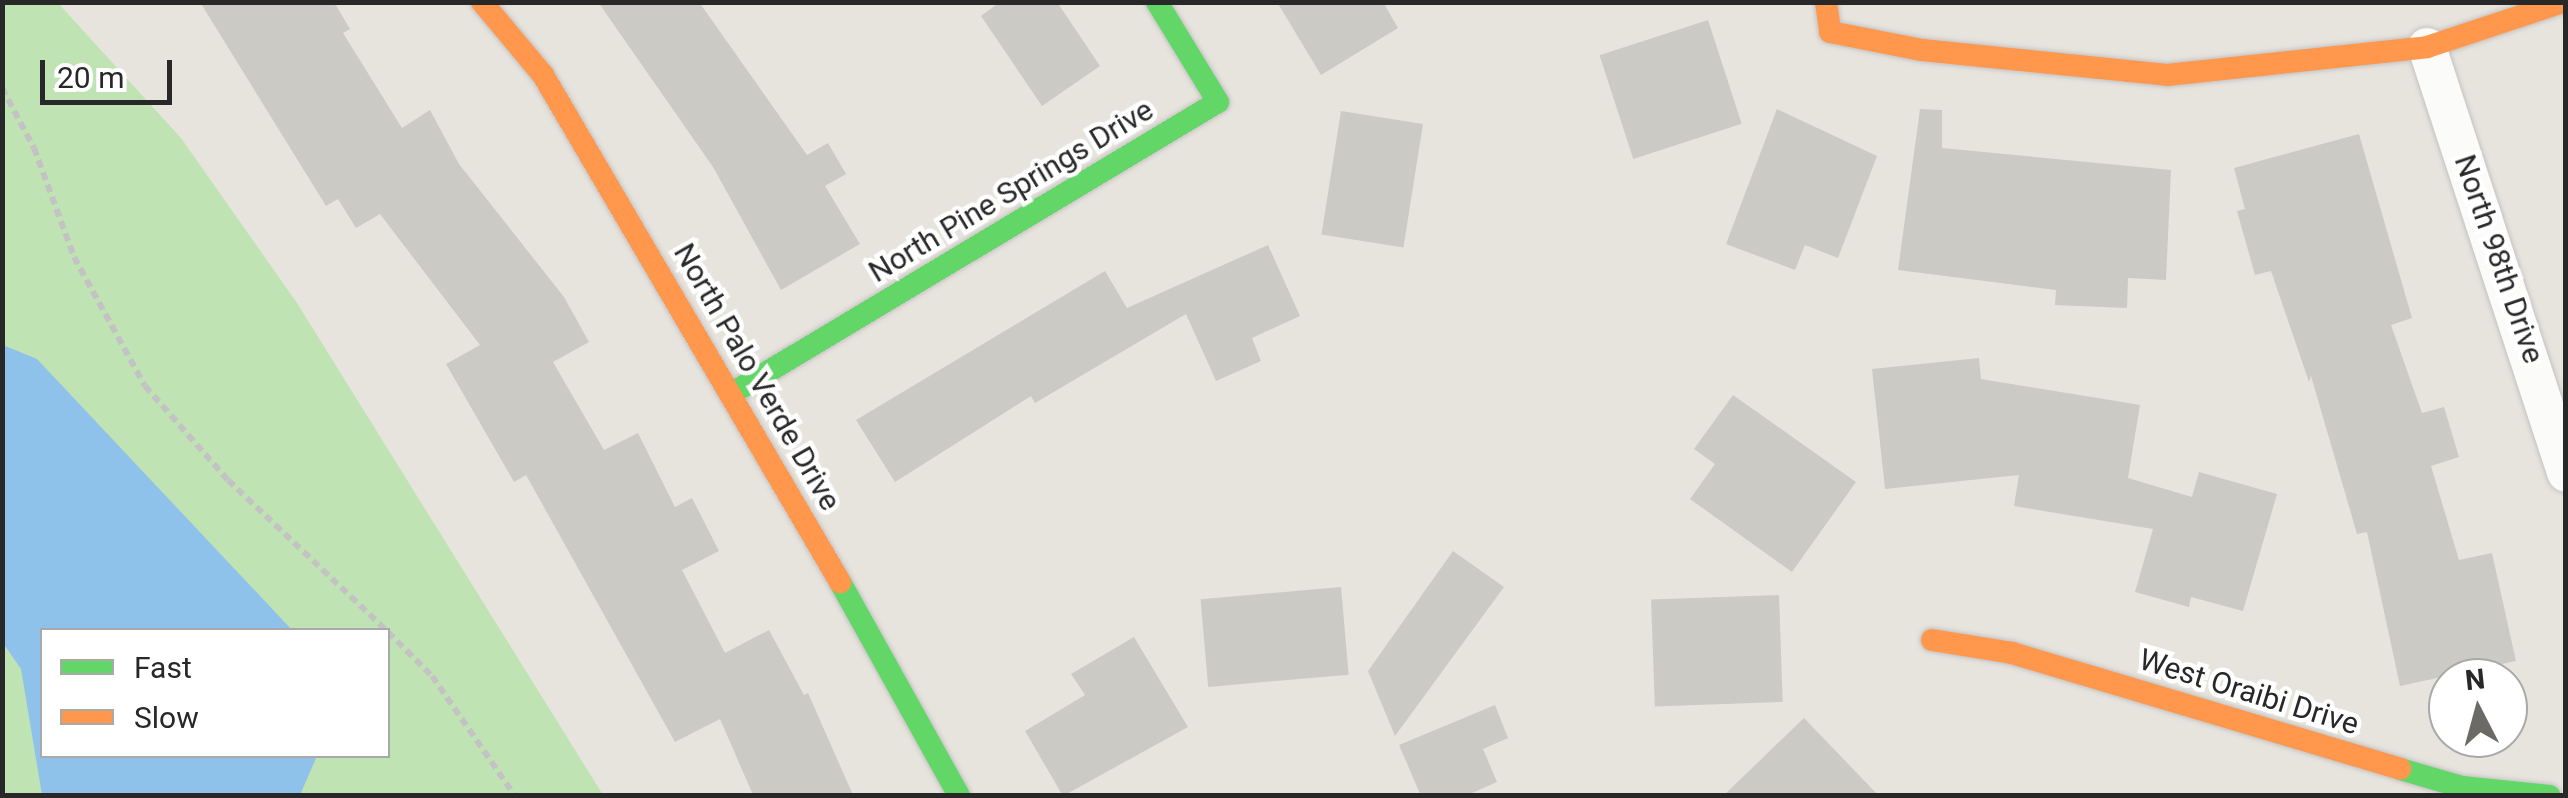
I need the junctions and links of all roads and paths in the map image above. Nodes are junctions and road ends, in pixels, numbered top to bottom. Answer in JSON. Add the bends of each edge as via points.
{"nodes":[{"id":1,"x":482,"y":2,"type":"edge"},
{"id":2,"x":1157,"y":2,"type":"edge"},
{"id":3,"x":1826,"y":2,"type":"edge"},
{"id":4,"x":2563,"y":2,"type":"edge"},
{"id":5,"x":2427,"y":47,"type":"junction"},
{"id":6,"x":2,"y":88,"type":"edge"},
{"id":7,"x":734,"y":392,"type":"junction"},
{"id":8,"x":2566,"y":474,"type":"edge"},
{"id":9,"x":384,"y":628,"type":"edge"},
{"id":10,"x":390,"y":634,"type":"edge"},
{"id":11,"x":1932,"y":640,"type":"dead end"},
{"id":12,"x":515,"y":796,"type":"edge"},
{"id":13,"x":959,"y":796,"type":"edge"},
{"id":14,"x":2550,"y":796,"type":"edge"}],
"edges":[{"from":1,"to":7,"type":"street","name":"North Palo Verde Drive","via":[[543,75]]},
{"from":2,"to":7,"type":"street","name":"North Pine Springs Drive","via":[[1218,102]]},
{"from":3,"to":5,"type":"street","via":[[1830,32],[1922,50],[2168,75]]},
{"from":4,"to":5,"type":"street"},
{"from":5,"to":8,"type":"street","name":"North 98th Drive"},
{"from":6,"to":9,"type":"path","via":[[34,148],[74,258],[145,386],[228,480]]},
{"from":7,"to":13,"type":"street","name":"North Palo Verde Drive"},
{"from":10,"to":12,"type":"path","via":[[432,676]]},
{"from":11,"to":14,"type":"street","name":"West Oraibi Drive","via":[[2012,653],[2462,787]]}]}
